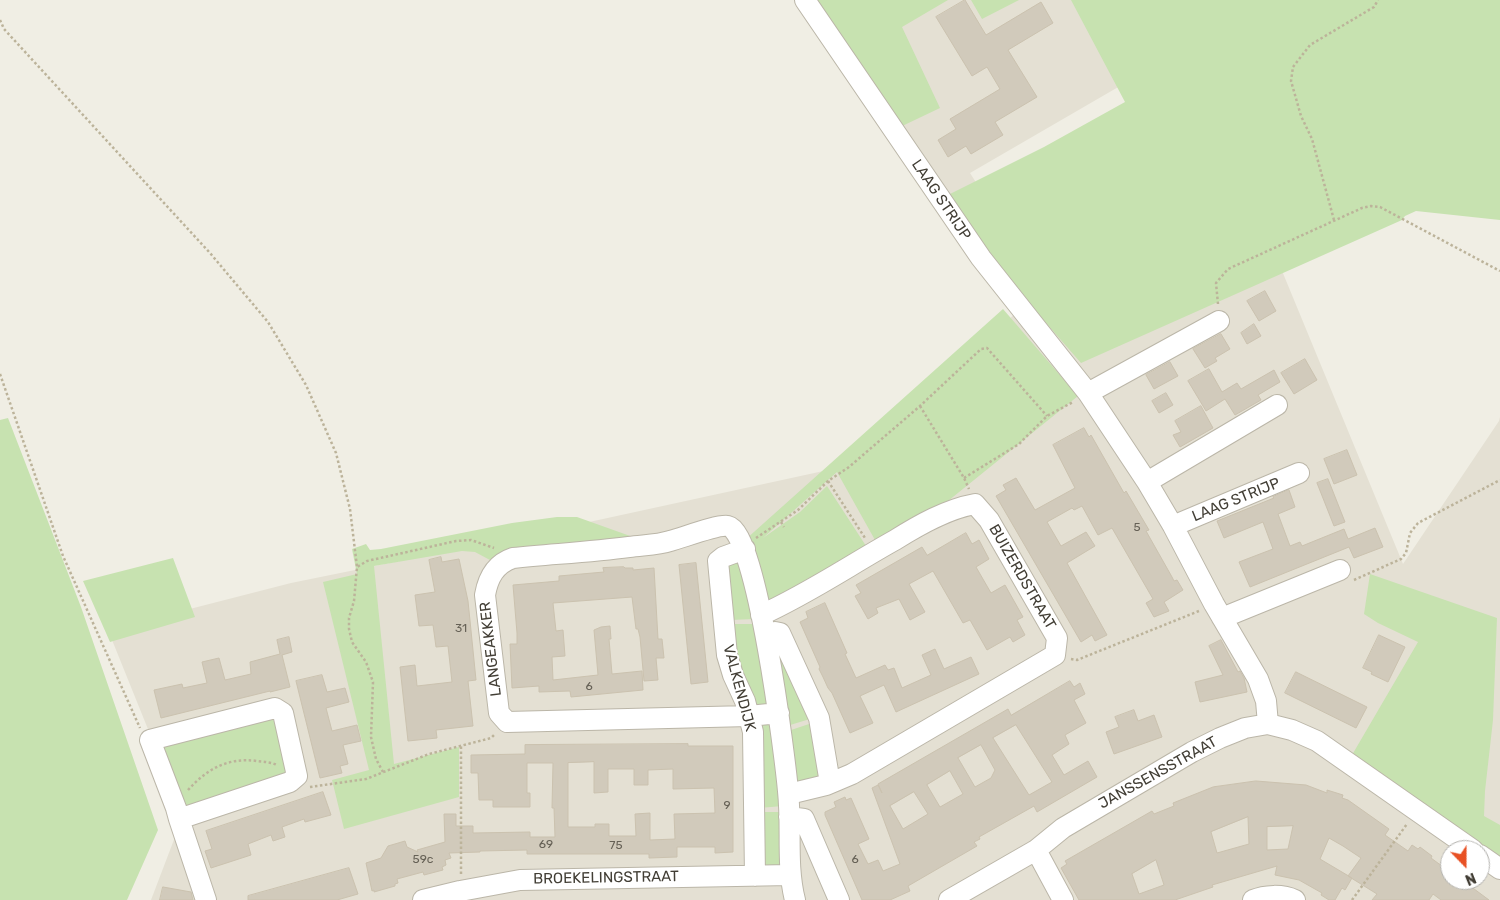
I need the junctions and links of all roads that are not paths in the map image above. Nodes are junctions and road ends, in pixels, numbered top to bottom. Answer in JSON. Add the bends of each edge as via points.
{"nodes":[{"id":1,"x":806,"y":0,"type":"edge"},
{"id":2,"x":1219,"y":321,"type":"road end"},
{"id":3,"x":1088,"y":393,"type":"junction"},
{"id":4,"x":1277,"y":406,"type":"dead end"},
{"id":5,"x":1299,"y":473,"type":"dead end"},
{"id":6,"x":1147,"y":482,"type":"junction"},
{"id":7,"x":1172,"y":526,"type":"junction"},
{"id":8,"x":744,"y":548,"type":"junction"},
{"id":9,"x":1346,"y":575,"type":"road end"},
{"id":10,"x":1218,"y":611,"type":"junction"},
{"id":11,"x":761,"y":615,"type":"junction"},
{"id":12,"x":766,"y":635,"type":"junction"},
{"id":13,"x":779,"y":713,"type":"junction"},
{"id":14,"x":749,"y":716,"type":"junction"},
{"id":15,"x":1268,"y":724,"type":"junction"},
{"id":16,"x":830,"y":783,"type":"junction"},
{"id":17,"x":788,"y":794,"type":"junction"},
{"id":18,"x":177,"y":814,"type":"junction"},
{"id":19,"x":789,"y":817,"type":"junction"},
{"id":20,"x":1459,"y":840,"type":"edge"},
{"id":21,"x":1036,"y":850,"type":"junction"},
{"id":22,"x":755,"y":876,"type":"junction"},
{"id":23,"x":790,"y":876,"type":"junction"},
{"id":24,"x":206,"y":900,"type":"edge"},
{"id":25,"x":424,"y":900,"type":"edge"},
{"id":26,"x":796,"y":900,"type":"edge"},
{"id":27,"x":839,"y":900,"type":"edge"},
{"id":28,"x":949,"y":900,"type":"edge"},
{"id":29,"x":1063,"y":900,"type":"edge"},
{"id":30,"x":1253,"y":900,"type":"edge"},
{"id":31,"x":1294,"y":900,"type":"edge"}],
"edges":[{"from":1,"to":3,"type":"street","name":"LAAG STRIJP","via":[[981,258]]},
{"from":2,"to":3,"type":"street"},
{"from":3,"to":6,"type":"street","name":"LAAG STRIJP"},
{"from":4,"to":6,"type":"street"},
{"from":5,"to":7,"type":"street","name":"LAAG STRIJP"},
{"from":6,"to":7,"type":"street","name":"LAAG STRIJP"},
{"from":7,"to":10,"type":"street","name":"LAAG STRIJP"},
{"from":8,"to":11,"type":"street","name":"VALKENDIJK"},
{"from":8,"to":14,"type":"street","name":"VALKENDIJK","via":[[718,561],[727,655]]},
{"from":8,"to":14,"type":"street","name":"LANGEAKKER","via":[[734,528],[727,525],[667,542],[508,560],[490,577],[485,595],[499,713],[506,722]]},
{"from":9,"to":10,"type":"street"},
{"from":10,"to":15,"type":"street","name":"LAAG STRIJP","via":[[1258,678],[1266,702]]},
{"from":11,"to":12,"type":"street","name":"VALKENDIJK"},
{"from":11,"to":16,"type":"street","name":"BUIZERDSTRAAT","via":[[792,601],[914,528],[962,506],[975,504],[989,520],[1057,638],[1055,655],[852,774]]},
{"from":12,"to":13,"type":"street","name":"VALKENDIJK"},
{"from":12,"to":16,"type":"street","via":[[780,633],[813,704],[822,729]]},
{"from":13,"to":14,"type":"street"},
{"from":13,"to":17,"type":"street","name":"VALKENDIJK"},
{"from":14,"to":22,"type":"street","name":"VALKENDIJK","via":[[753,732]]},
{"from":15,"to":20,"type":"street","name":"JANSSENSSTRAAT","via":[[1317,741]]},
{"from":15,"to":21,"type":"street","name":"JANSSENSSTRAAT","via":[[1245,728],[1192,752],[1062,828]]},
{"from":16,"to":17,"type":"street"},
{"from":17,"to":19,"type":"street","name":"VALKENDIJK"},
{"from":18,"to":18,"type":"street","via":[[150,740],[275,708],[283,713],[297,776],[290,782]]},
{"from":18,"to":24,"type":"street"},
{"from":19,"to":23,"type":"street","name":"VALKENDIJK"},
{"from":19,"to":27,"type":"street","via":[[804,819]]},
{"from":21,"to":28,"type":"street","name":"JANSSENSSTRAAT"},
{"from":21,"to":29,"type":"street"},
{"from":22,"to":23,"type":"street","name":"BROEKELINGSTRAAT"},
{"from":22,"to":25,"type":"street","name":"BROEKELINGSTRAAT","via":[[520,880]]},
{"from":23,"to":26,"type":"street","name":"VALKENDIJK"},
{"from":30,"to":31,"type":"street","via":[[1262,896]]}]}
